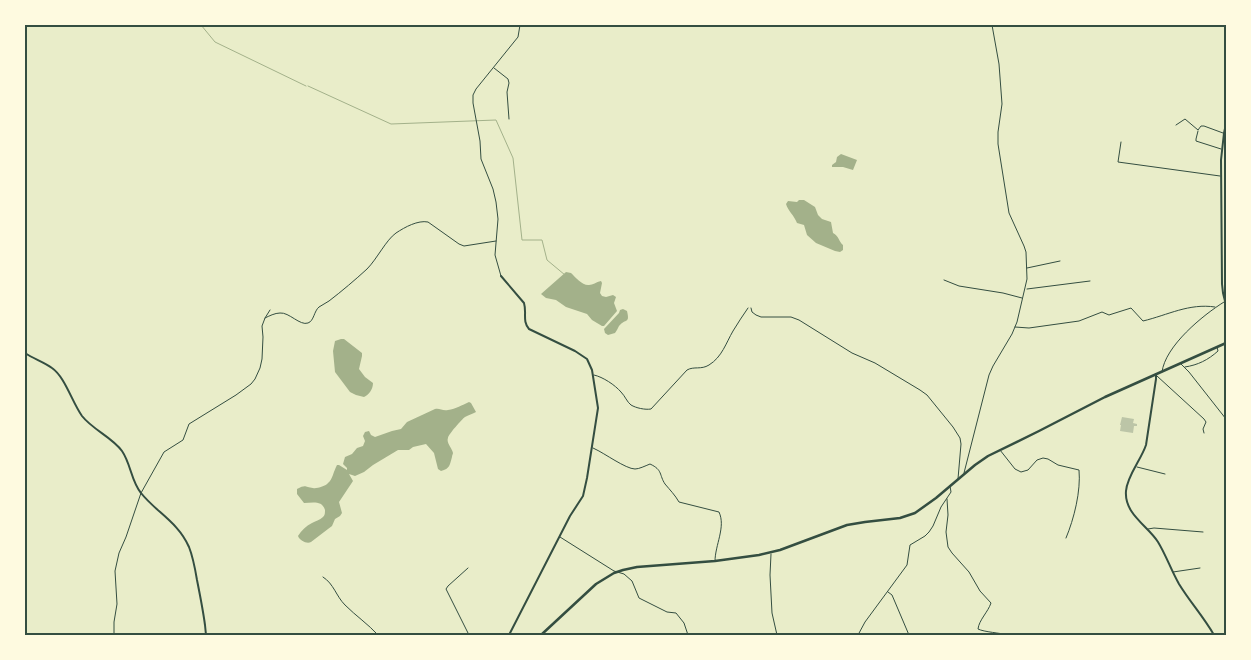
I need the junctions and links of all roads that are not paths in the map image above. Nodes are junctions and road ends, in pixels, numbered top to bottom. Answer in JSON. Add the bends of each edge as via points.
{"nodes":[{"id":1,"x":520,"y":25,"type":"edge"},
{"id":2,"x":992,"y":25,"type":"edge"},
{"id":3,"x":493,"y":67,"type":"junction"},
{"id":4,"x":509,"y":119,"type":"dead end"},
{"id":5,"x":1226,"y":124,"type":"edge"},
{"id":6,"x":1176,"y":125,"type":"dead end"},
{"id":7,"x":1198,"y":130,"type":"junction"},
{"id":8,"x":1224,"y":133,"type":"junction"},
{"id":9,"x":1121,"y":142,"type":"dead end"},
{"id":10,"x":1222,"y":149,"type":"junction"},
{"id":11,"x":1220,"y":176,"type":"junction"},
{"id":12,"x":496,"y":241,"type":"junction"},
{"id":13,"x":1060,"y":261,"type":"dead end"},
{"id":14,"x":1027,"y":268,"type":"junction"},
{"id":15,"x":501,"y":276,"type":"joint"},
{"id":16,"x":944,"y":280,"type":"dead end"},
{"id":17,"x":1090,"y":280,"type":"dead end"},
{"id":18,"x":1025,"y":289,"type":"junction"},
{"id":19,"x":1022,"y":299,"type":"junction"},
{"id":20,"x":1225,"y":300,"type":"edge"},
{"id":21,"x":1226,"y":305,"type":"edge"},
{"id":22,"x":1215,"y":307,"type":"junction"},
{"id":23,"x":270,"y":310,"type":"dead end"},
{"id":24,"x":265,"y":318,"type":"junction"},
{"id":25,"x":1015,"y":327,"type":"junction"},
{"id":26,"x":1226,"y":343,"type":"edge"},
{"id":27,"x":1216,"y":347,"type":"junction"},
{"id":28,"x":25,"y":354,"type":"edge"},
{"id":29,"x":1180,"y":363,"type":"junction"},
{"id":30,"x":1184,"y":367,"type":"junction"},
{"id":31,"x":1162,"y":372,"type":"junction"},
{"id":32,"x":593,"y":375,"type":"junction"},
{"id":33,"x":1156,"y":375,"type":"junction"},
{"id":34,"x":1226,"y":419,"type":"edge"},
{"id":35,"x":1204,"y":433,"type":"dead end"},
{"id":36,"x":592,"y":448,"type":"junction"},
{"id":37,"x":1000,"y":450,"type":"junction"},
{"id":38,"x":1136,"y":467,"type":"junction"},
{"id":39,"x":964,"y":474,"type":"junction"},
{"id":40,"x":1165,"y":474,"type":"dead end"},
{"id":41,"x":958,"y":479,"type":"junction"},
{"id":42,"x":950,"y":486,"type":"junction"},
{"id":43,"x":141,"y":493,"type":"junction"},
{"id":44,"x":947,"y":499,"type":"junction"},
{"id":45,"x":1147,"y":529,"type":"junction"},
{"id":46,"x":1203,"y":532,"type":"dead end"},
{"id":47,"x":559,"y":536,"type":"junction"},
{"id":48,"x":1066,"y":538,"type":"dead end"},
{"id":49,"x":771,"y":553,"type":"junction"},
{"id":50,"x":715,"y":561,"type":"junction"},
{"id":51,"x":468,"y":568,"type":"dead end"},
{"id":52,"x":1200,"y":568,"type":"dead end"},
{"id":53,"x":618,"y":572,"type":"junction"},
{"id":54,"x":1173,"y":572,"type":"junction"},
{"id":55,"x":323,"y":577,"type":"dead end"},
{"id":56,"x":888,"y":592,"type":"junction"},
{"id":57,"x":114,"y":635,"type":"edge"},
{"id":58,"x":206,"y":635,"type":"edge"},
{"id":59,"x":378,"y":635,"type":"edge"},
{"id":60,"x":469,"y":635,"type":"edge"},
{"id":61,"x":509,"y":635,"type":"edge"},
{"id":62,"x":541,"y":635,"type":"edge"},
{"id":63,"x":688,"y":635,"type":"edge"},
{"id":64,"x":778,"y":635,"type":"edge"},
{"id":65,"x":858,"y":635,"type":"edge"},
{"id":66,"x":909,"y":635,"type":"edge"},
{"id":67,"x":1009,"y":635,"type":"edge"},
{"id":68,"x":1214,"y":635,"type":"edge"}],
"edges":[{"from":1,"to":3,"type":"street","via":[[518,36]]},
{"from":2,"to":14,"type":"street","via":[[1002,104],[998,144],[1008,206],[1026,252]]},
{"from":3,"to":4,"type":"street","via":[[508,79]]},
{"from":3,"to":12,"type":"street","via":[[474,92],[473,103],[480,159],[496,202]]},
{"from":5,"to":8,"type":"street"},
{"from":6,"to":7,"type":"street","via":[[1185,119]]},
{"from":7,"to":8,"type":"street","via":[[1204,126]]},
{"from":7,"to":10,"type":"street","via":[[1196,141]]},
{"from":8,"to":10,"type":"street"},
{"from":9,"to":11,"type":"street","via":[[1118,162]]},
{"from":10,"to":11,"type":"street"},
{"from":11,"to":20,"type":"street"},
{"from":12,"to":15,"type":"street","via":[[494,255]]},
{"from":12,"to":24,"type":"street","via":[[464,246],[422,221],[392,236],[368,268],[317,308],[308,323],[280,313]]},
{"from":13,"to":14,"type":"street"},
{"from":14,"to":18,"type":"street"},
{"from":15,"to":32,"type":"street","via":[[524,304],[527,326],[585,356]]},
{"from":16,"to":19,"type":"street"},
{"from":17,"to":18,"type":"street"},
{"from":18,"to":19,"type":"street"},
{"from":19,"to":25,"type":"street"},
{"from":20,"to":21,"type":"street"},
{"from":20,"to":22,"type":"street"},
{"from":22,"to":25,"type":"street","via":[[1184,308],[1143,321],[1130,308],[1112,314],[1102,312],[1079,320],[1029,328]]},
{"from":22,"to":31,"type":"street","via":[[1177,342]]},
{"from":23,"to":24,"type":"street"},
{"from":24,"to":43,"type":"street","via":[[262,359],[255,379],[236,395],[189,424],[183,440],[164,452]]},
{"from":25,"to":39,"type":"street","via":[[990,371]]},
{"from":26,"to":27,"type":"main road"},
{"from":27,"to":29,"type":"main road"},
{"from":27,"to":30,"type":"street","via":[[1218,351],[1205,361]]},
{"from":28,"to":43,"type":"street","via":[[53,368],[82,416],[122,451]]},
{"from":29,"to":30,"type":"street"},
{"from":29,"to":31,"type":"main road"},
{"from":30,"to":34,"type":"street"},
{"from":31,"to":33,"type":"main road"},
{"from":32,"to":36,"type":"street","via":[[598,408]]},
{"from":32,"to":41,"type":"street","via":[[615,386],[632,405],[651,409],[686,370],[704,368],[719,356],[750,308],[761,317],[791,317],[927,395],[960,438]]},
{"from":33,"to":35,"type":"street","via":[[1204,419]]},
{"from":33,"to":37,"type":"main road"},
{"from":33,"to":38,"type":"street","via":[[1146,445]]},
{"from":36,"to":47,"type":"street","via":[[584,492]]},
{"from":36,"to":50,"type":"street","via":[[633,469],[650,464],[655,466],[679,502],[719,512]]},
{"from":37,"to":39,"type":"main road"},
{"from":37,"to":48,"type":"street","via":[[1021,472],[1043,458],[1079,470],[1078,491]]},
{"from":38,"to":40,"type":"street"},
{"from":38,"to":45,"type":"street","via":[[1126,497],[1135,516]]},
{"from":39,"to":41,"type":"main road"},
{"from":41,"to":42,"type":"main road"},
{"from":42,"to":44,"type":"street","via":[[952,491]]},
{"from":42,"to":49,"type":"main road","via":[[926,506],[907,516],[847,525]]},
{"from":43,"to":57,"type":"street","via":[[115,571],[117,604]]},
{"from":43,"to":58,"type":"street","via":[[175,525],[188,545],[193,557]]},
{"from":44,"to":56,"type":"street","via":[[929,532],[911,544],[907,565]]},
{"from":44,"to":67,"type":"street","via":[[948,547],[991,603],[978,629]]},
{"from":45,"to":46,"type":"street"},
{"from":45,"to":54,"type":"street","via":[[1158,542]]},
{"from":47,"to":53,"type":"street"},
{"from":47,"to":61,"type":"street"},
{"from":49,"to":50,"type":"main road"},
{"from":49,"to":64,"type":"street","via":[[772,613]]},
{"from":50,"to":53,"type":"main road","via":[[637,567]]},
{"from":51,"to":60,"type":"street","via":[[446,589]]},
{"from":52,"to":54,"type":"street"},
{"from":53,"to":62,"type":"main road","via":[[596,584]]},
{"from":53,"to":63,"type":"street","via":[[632,581],[639,598],[676,613]]},
{"from":54,"to":68,"type":"street"},
{"from":55,"to":59,"type":"street","via":[[329,580],[343,603]]},
{"from":56,"to":65,"type":"street"},
{"from":56,"to":66,"type":"street"}]}
